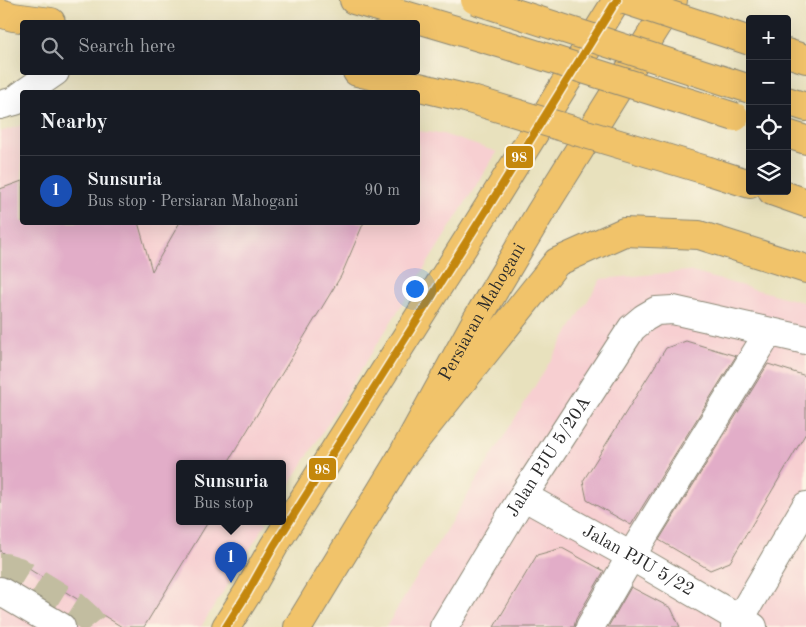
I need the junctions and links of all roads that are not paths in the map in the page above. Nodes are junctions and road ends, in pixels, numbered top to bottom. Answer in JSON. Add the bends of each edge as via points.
{"nodes":[{"id":1,"x":354,"y":0,"type":"edge"},
{"id":2,"x":475,"y":0,"type":"edge"},
{"id":3,"x":617,"y":0,"type":"edge"},
{"id":4,"x":625,"y":0,"type":"edge"},
{"id":5,"x":674,"y":0,"type":"edge"},
{"id":6,"x":0,"y":13,"type":"edge"},
{"id":7,"x":36,"y":20,"type":"edge"},
{"id":8,"x":746,"y":40,"type":"edge"},
{"id":9,"x":791,"y":54,"type":"edge"},
{"id":10,"x":806,"y":59,"type":"edge"},
{"id":11,"x":51,"y":75,"type":"edge"},
{"id":12,"x":370,"y":75,"type":"edge"},
{"id":13,"x":746,"y":88,"type":"edge"},
{"id":14,"x":29,"y":90,"type":"edge"},
{"id":15,"x":20,"y":96,"type":"edge"},
{"id":16,"x":791,"y":102,"type":"edge"},
{"id":17,"x":0,"y":105,"type":"edge"},
{"id":18,"x":806,"y":107,"type":"edge"},
{"id":19,"x":742,"y":120,"type":"edge"},
{"id":20,"x":791,"y":135,"type":"edge"},
{"id":21,"x":806,"y":140,"type":"edge"},
{"id":22,"x":746,"y":183,"type":"edge"},
{"id":23,"x":784,"y":195,"type":"edge"},
{"id":24,"x":806,"y":202,"type":"edge"},
{"id":25,"x":806,"y":269,"type":"edge"},
{"id":26,"x":769,"y":332,"type":"junction"},
{"id":27,"x":806,"y":340,"type":"edge"},
{"id":28,"x":401,"y":458,"type":"junction"},
{"id":29,"x":523,"y":496,"type":"junction"},
{"id":30,"x":806,"y":506,"type":"edge"},
{"id":31,"x":631,"y":556,"type":"junction"},
{"id":32,"x":0,"y":591,"type":"edge"},
{"id":33,"x":742,"y":624,"type":"edge"},
{"id":34,"x":62,"y":627,"type":"edge"},
{"id":35,"x":226,"y":627,"type":"edge"},
{"id":36,"x":298,"y":627,"type":"edge"},
{"id":37,"x":444,"y":627,"type":"edge"},
{"id":38,"x":590,"y":627,"type":"edge"}],
"edges":[{"from":1,"to":19,"type":"main road","bridge":true},
{"from":2,"to":13,"type":"main road","bridge":true},
{"from":3,"to":35,"type":"main road"},
{"from":4,"to":8,"type":"main road","bridge":true},
{"from":5,"to":28,"type":"main road","name":"Persiaran Mahogani","via":[[515,255]]},
{"from":6,"to":7,"type":"main road"},
{"from":9,"to":10,"type":"main road"},
{"from":11,"to":14,"type":"street"},
{"from":12,"to":22,"type":"main road","bridge":true,"via":[[470,99]]},
{"from":15,"to":17,"type":"street"},
{"from":16,"to":18,"type":"main road"},
{"from":20,"to":21,"type":"main road"},
{"from":23,"to":24,"type":"main road"},
{"from":25,"to":28,"type":"main road","via":[[699,235],[624,232],[557,262]]},
{"from":26,"to":27,"type":"street"},
{"from":26,"to":29,"type":"street","name":"Jalan PJU 5/20A","via":[[673,310],[656,311],[644,318],[632,328]]},
{"from":26,"to":31,"type":"street"},
{"from":28,"to":36,"type":"main road","name":"Persiaran Mahogani"},
{"from":29,"to":31,"type":"street","name":"Jalan PJU 5/22"},
{"from":29,"to":37,"type":"street","name":"Jalan PJU 5/20A"},
{"from":30,"to":33,"type":"street"},
{"from":31,"to":33,"type":"street","name":"Jalan PJU 5/22"},
{"from":31,"to":38,"type":"street"},
{"from":32,"to":34,"type":"street"}]}
